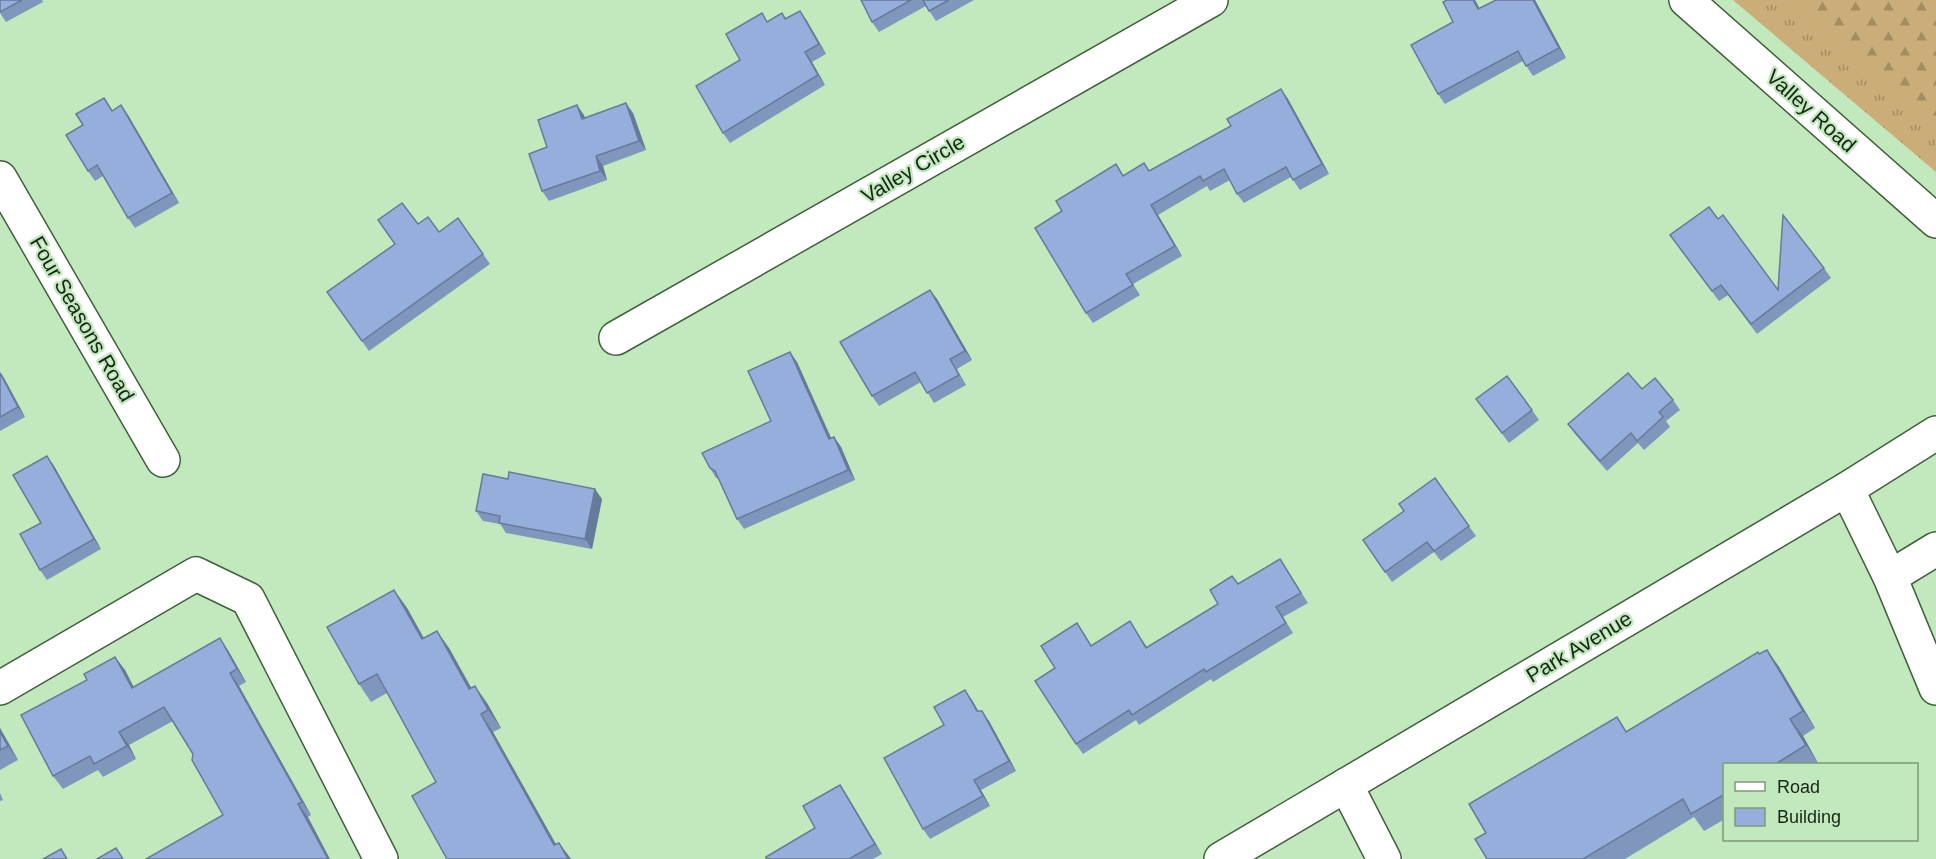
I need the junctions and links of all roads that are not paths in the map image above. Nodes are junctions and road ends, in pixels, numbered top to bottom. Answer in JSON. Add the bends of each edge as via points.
{"nodes":[{"id":1,"x":1211,"y":0,"type":"edge"},
{"id":2,"x":1686,"y":0,"type":"edge"},
{"id":3,"x":0,"y":178,"type":"edge"},
{"id":4,"x":1936,"y":221,"type":"edge"},
{"id":5,"x":616,"y":338,"type":"dead end"},
{"id":6,"x":1936,"y":433,"type":"edge"},
{"id":7,"x":163,"y":460,"type":"dead end"},
{"id":8,"x":1847,"y":489,"type":"junction"},
{"id":9,"x":1936,"y":549,"type":"edge"},
{"id":10,"x":1890,"y":577,"type":"junction"},
{"id":11,"x":0,"y":688,"type":"edge"},
{"id":12,"x":1936,"y":688,"type":"edge"},
{"id":13,"x":1346,"y":785,"type":"junction"},
{"id":14,"x":381,"y":859,"type":"edge"},
{"id":15,"x":1221,"y":859,"type":"edge"},
{"id":16,"x":1384,"y":859,"type":"edge"}],
"edges":[{"from":1,"to":5,"type":"street","name":"Valley Circle"},
{"from":2,"to":4,"type":"street","name":"Valley Road"},
{"from":3,"to":7,"type":"street","name":"Four Seasons Road"},
{"from":6,"to":8,"type":"street","name":"Park Avenue"},
{"from":8,"to":10,"type":"street"},
{"from":8,"to":13,"type":"street","name":"Park Avenue"},
{"from":9,"to":10,"type":"street"},
{"from":10,"to":12,"type":"street"},
{"from":11,"to":14,"type":"street","via":[[196,574],[248,599]]},
{"from":13,"to":15,"type":"street","name":"Park Avenue"},
{"from":13,"to":16,"type":"street"}]}
